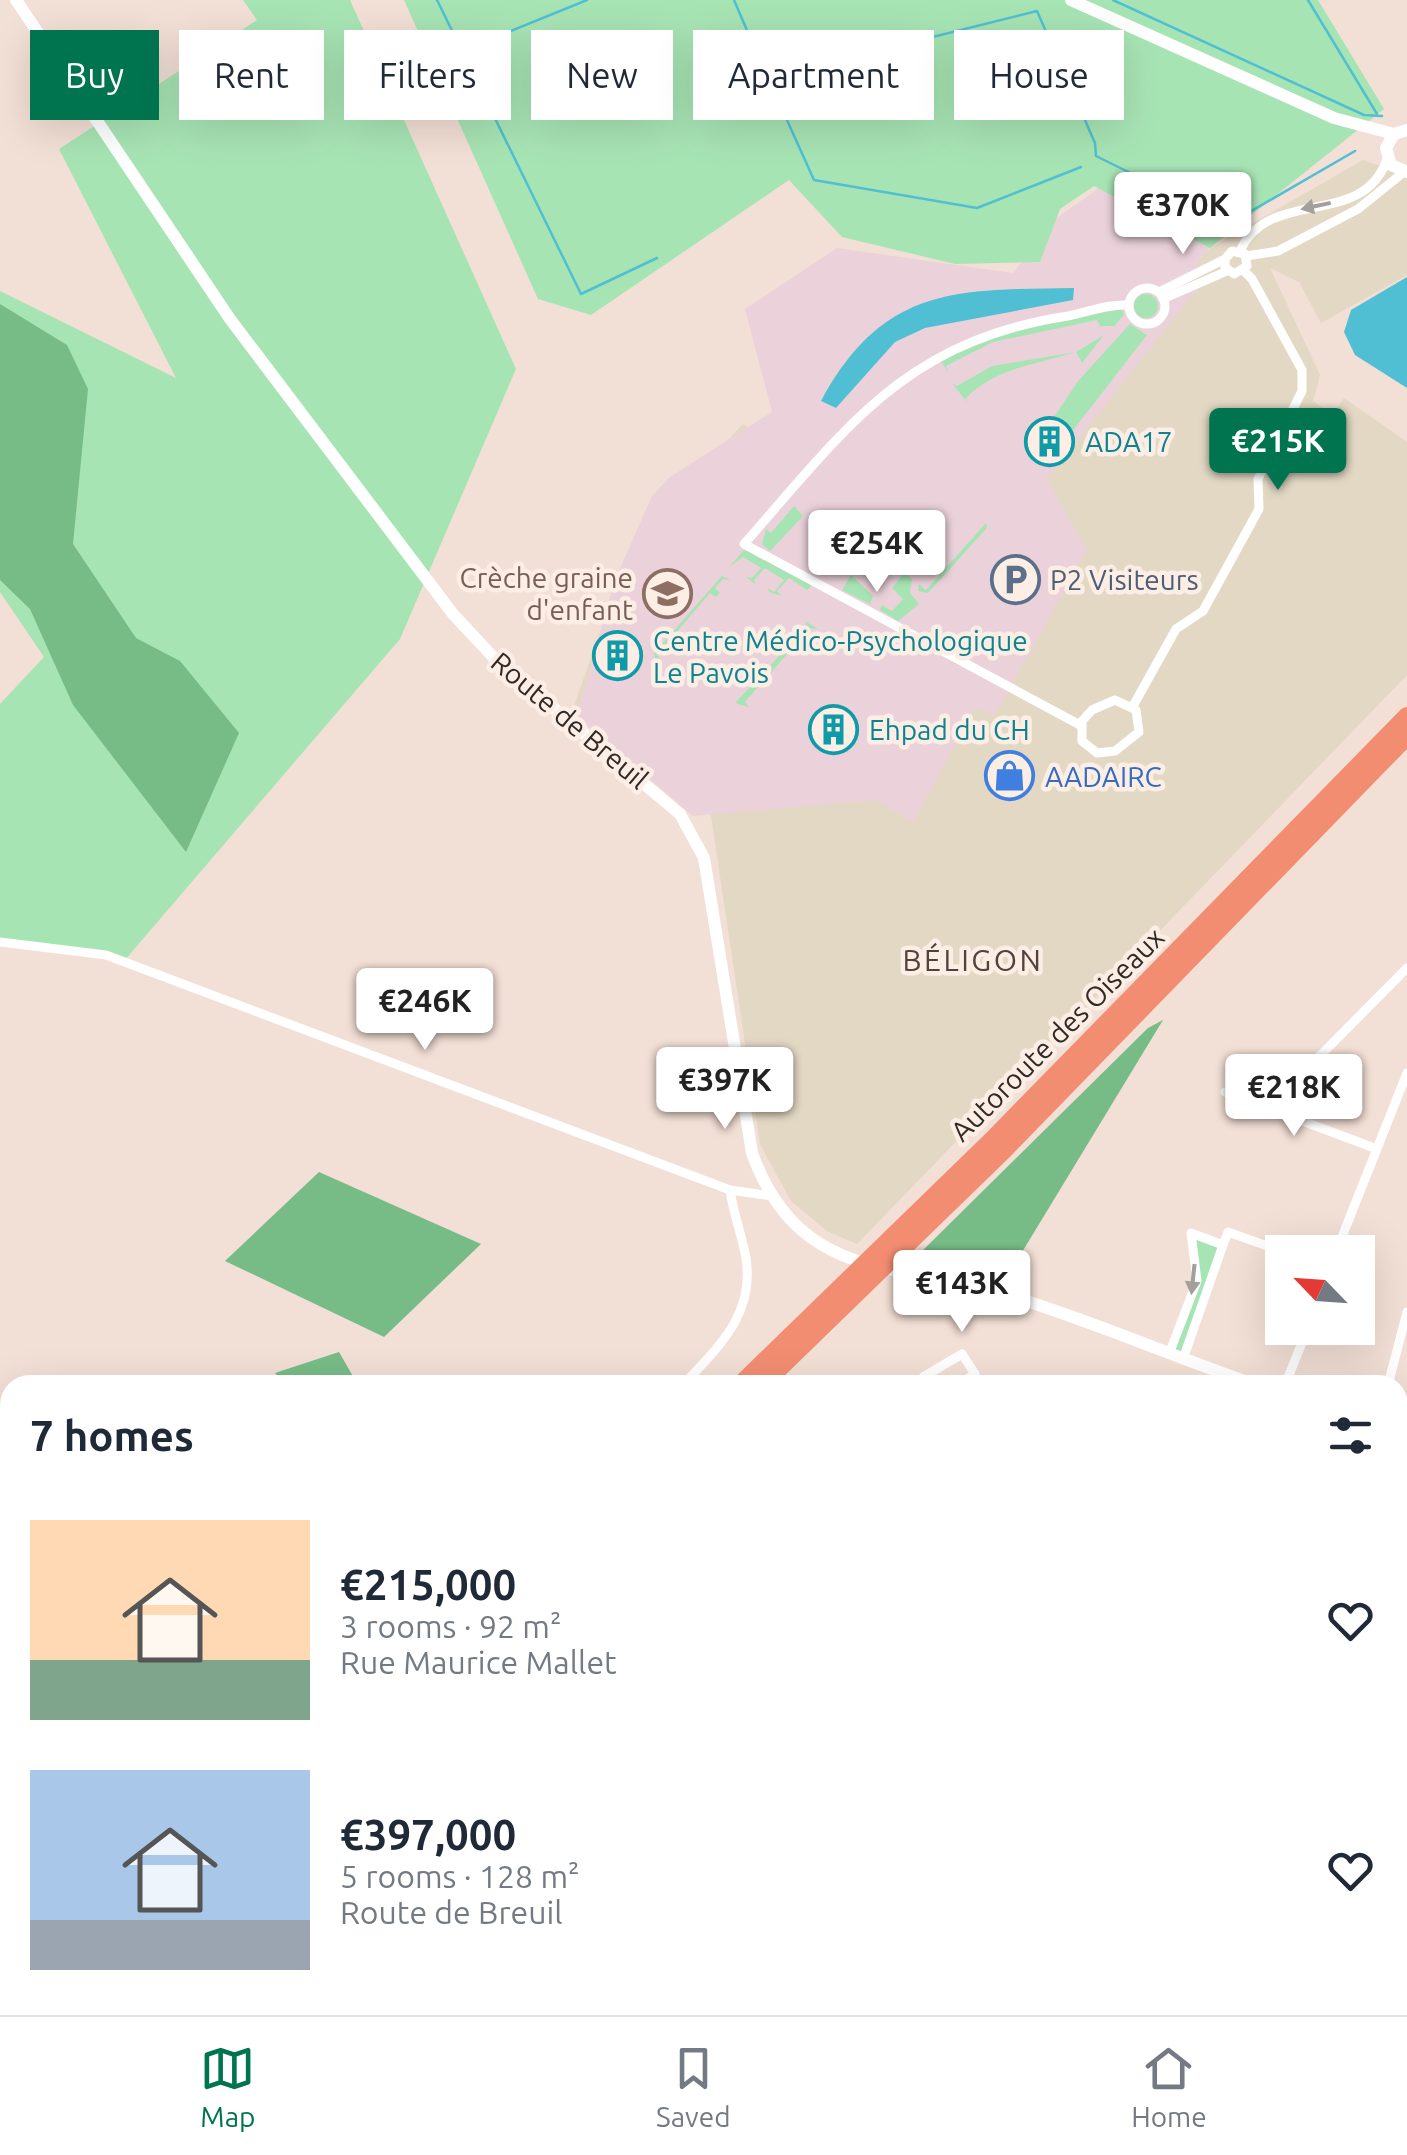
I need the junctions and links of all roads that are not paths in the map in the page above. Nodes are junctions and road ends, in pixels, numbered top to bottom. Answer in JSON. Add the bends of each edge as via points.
{"nodes":[{"id":1,"x":16,"y":0,"type":"edge"},
{"id":2,"x":1071,"y":0,"type":"edge"},
{"id":3,"x":1334,"y":118,"type":"junction"},
{"id":4,"x":1403,"y":130,"type":"edge"},
{"id":5,"x":1386,"y":157,"type":"junction"},
{"id":6,"x":1406,"y":172,"type":"edge"},
{"id":7,"x":1243,"y":254,"type":"junction"},
{"id":8,"x":1224,"y":259,"type":"junction"},
{"id":9,"x":1228,"y":270,"type":"junction"},
{"id":10,"x":1244,"y":272,"type":"junction"},
{"id":11,"x":1161,"y":296,"type":"junction"},
{"id":12,"x":1128,"y":305,"type":"junction"},
{"id":13,"x":1133,"y":706,"type":"junction"},
{"id":14,"x":1407,"y":716,"type":"edge"},
{"id":15,"x":1080,"y":724,"type":"junction"},
{"id":16,"x":1407,"y":736,"type":"edge"},
{"id":17,"x":0,"y":942,"type":"edge"},
{"id":18,"x":1407,"y":968,"type":"edge"},
{"id":19,"x":1396,"y":979,"type":"junction"},
{"id":20,"x":1407,"y":984,"type":"edge"},
{"id":21,"x":1407,"y":1073,"type":"edge"},
{"id":22,"x":1225,"y":1092,"type":"dead end"},
{"id":23,"x":1281,"y":1113,"type":"junction"},
{"id":24,"x":1377,"y":1149,"type":"junction"},
{"id":25,"x":730,"y":1190,"type":"junction"},
{"id":26,"x":772,"y":1196,"type":"junction"},
{"id":27,"x":1343,"y":1235,"type":"edge"},
{"id":28,"x":1224,"y":1245,"type":"junction"},
{"id":29,"x":1265,"y":1245,"type":"edge"},
{"id":30,"x":1407,"y":1312,"type":"edge"},
{"id":31,"x":1404,"y":1339,"type":"edge"},
{"id":32,"x":1301,"y":1345,"type":"edge"},
{"id":33,"x":1176,"y":1357,"type":"junction"},
{"id":34,"x":692,"y":1375,"type":"edge"},
{"id":35,"x":750,"y":1375,"type":"edge"},
{"id":36,"x":772,"y":1375,"type":"edge"},
{"id":37,"x":926,"y":1375,"type":"edge"},
{"id":38,"x":973,"y":1375,"type":"edge"},
{"id":39,"x":1227,"y":1375,"type":"edge"},
{"id":40,"x":1290,"y":1375,"type":"edge"},
{"id":41,"x":1391,"y":1375,"type":"edge"}],
"edges":[{"from":1,"to":26,"type":"street","name":"Route de Breuil","via":[[230,319],[453,614],[496,659],[658,793],[692,833],[704,858],[745,1123]]},
{"from":2,"to":3,"type":"street"},
{"from":3,"to":4,"type":"street"},
{"from":3,"to":5,"type":"street"},
{"from":4,"to":5,"type":"street"},
{"from":5,"to":6,"type":"street"},
{"from":5,"to":7,"type":"street","one_way":true,"via":[[1378,181],[1360,197],[1298,210],[1253,230]]},
{"from":6,"to":7,"type":"street","via":[[1369,201],[1278,251]]},
{"from":7,"to":8,"type":"street"},
{"from":7,"to":10,"type":"street"},
{"from":8,"to":9,"type":"street"},
{"from":8,"to":11,"type":"street"},
{"from":9,"to":10,"type":"street"},
{"from":9,"to":11,"type":"street"},
{"from":10,"to":13,"type":"street","via":[[1302,370],[1302,391],[1258,479],[1259,509],[1251,524],[1204,611],[1176,629]]},
{"from":11,"to":12,"type":"street","via":[[1137,290]]},
{"from":11,"to":12,"type":"street","via":[[1162,314],[1150,324],[1136,320]]},
{"from":12,"to":15,"type":"street","via":[[1019,322],[934,358],[859,416],[744,544]]},
{"from":13,"to":15,"type":"street","via":[[1105,704]]},
{"from":13,"to":15,"type":"street","via":[[1139,732],[1115,751],[1090,749]]},
{"from":14,"to":35,"type":"highway","name":"Autoroute des Oiseaux","via":[[991,1141]]},
{"from":16,"to":36,"type":"highway","name":"Autoroute des Oiseaux","via":[[1004,1150]]},
{"from":17,"to":25,"type":"street","via":[[117,959]]},
{"from":18,"to":19,"type":"street"},
{"from":19,"to":20,"type":"street"},
{"from":19,"to":23,"type":"street","via":[[1290,1086]]},
{"from":21,"to":24,"type":"street"},
{"from":22,"to":23,"type":"street"},
{"from":23,"to":24,"type":"street"},
{"from":24,"to":27,"type":"street"},
{"from":25,"to":26,"type":"street"},
{"from":25,"to":34,"type":"street","via":[[748,1293],[737,1323]]},
{"from":26,"to":33,"type":"street","name":"Route de Breuil","via":[[799,1228],[832,1251],[1029,1301]]},
{"from":28,"to":29,"type":"street","via":[[1228,1232]]},
{"from":28,"to":33,"type":"street"},
{"from":28,"to":33,"type":"street","one_way":true,"via":[[1191,1233],[1197,1280]]},
{"from":30,"to":31,"type":"street"},
{"from":31,"to":41,"type":"street"},
{"from":32,"to":40,"type":"street"},
{"from":33,"to":39,"type":"street"},
{"from":37,"to":38,"type":"street","via":[[962,1354]]}]}
